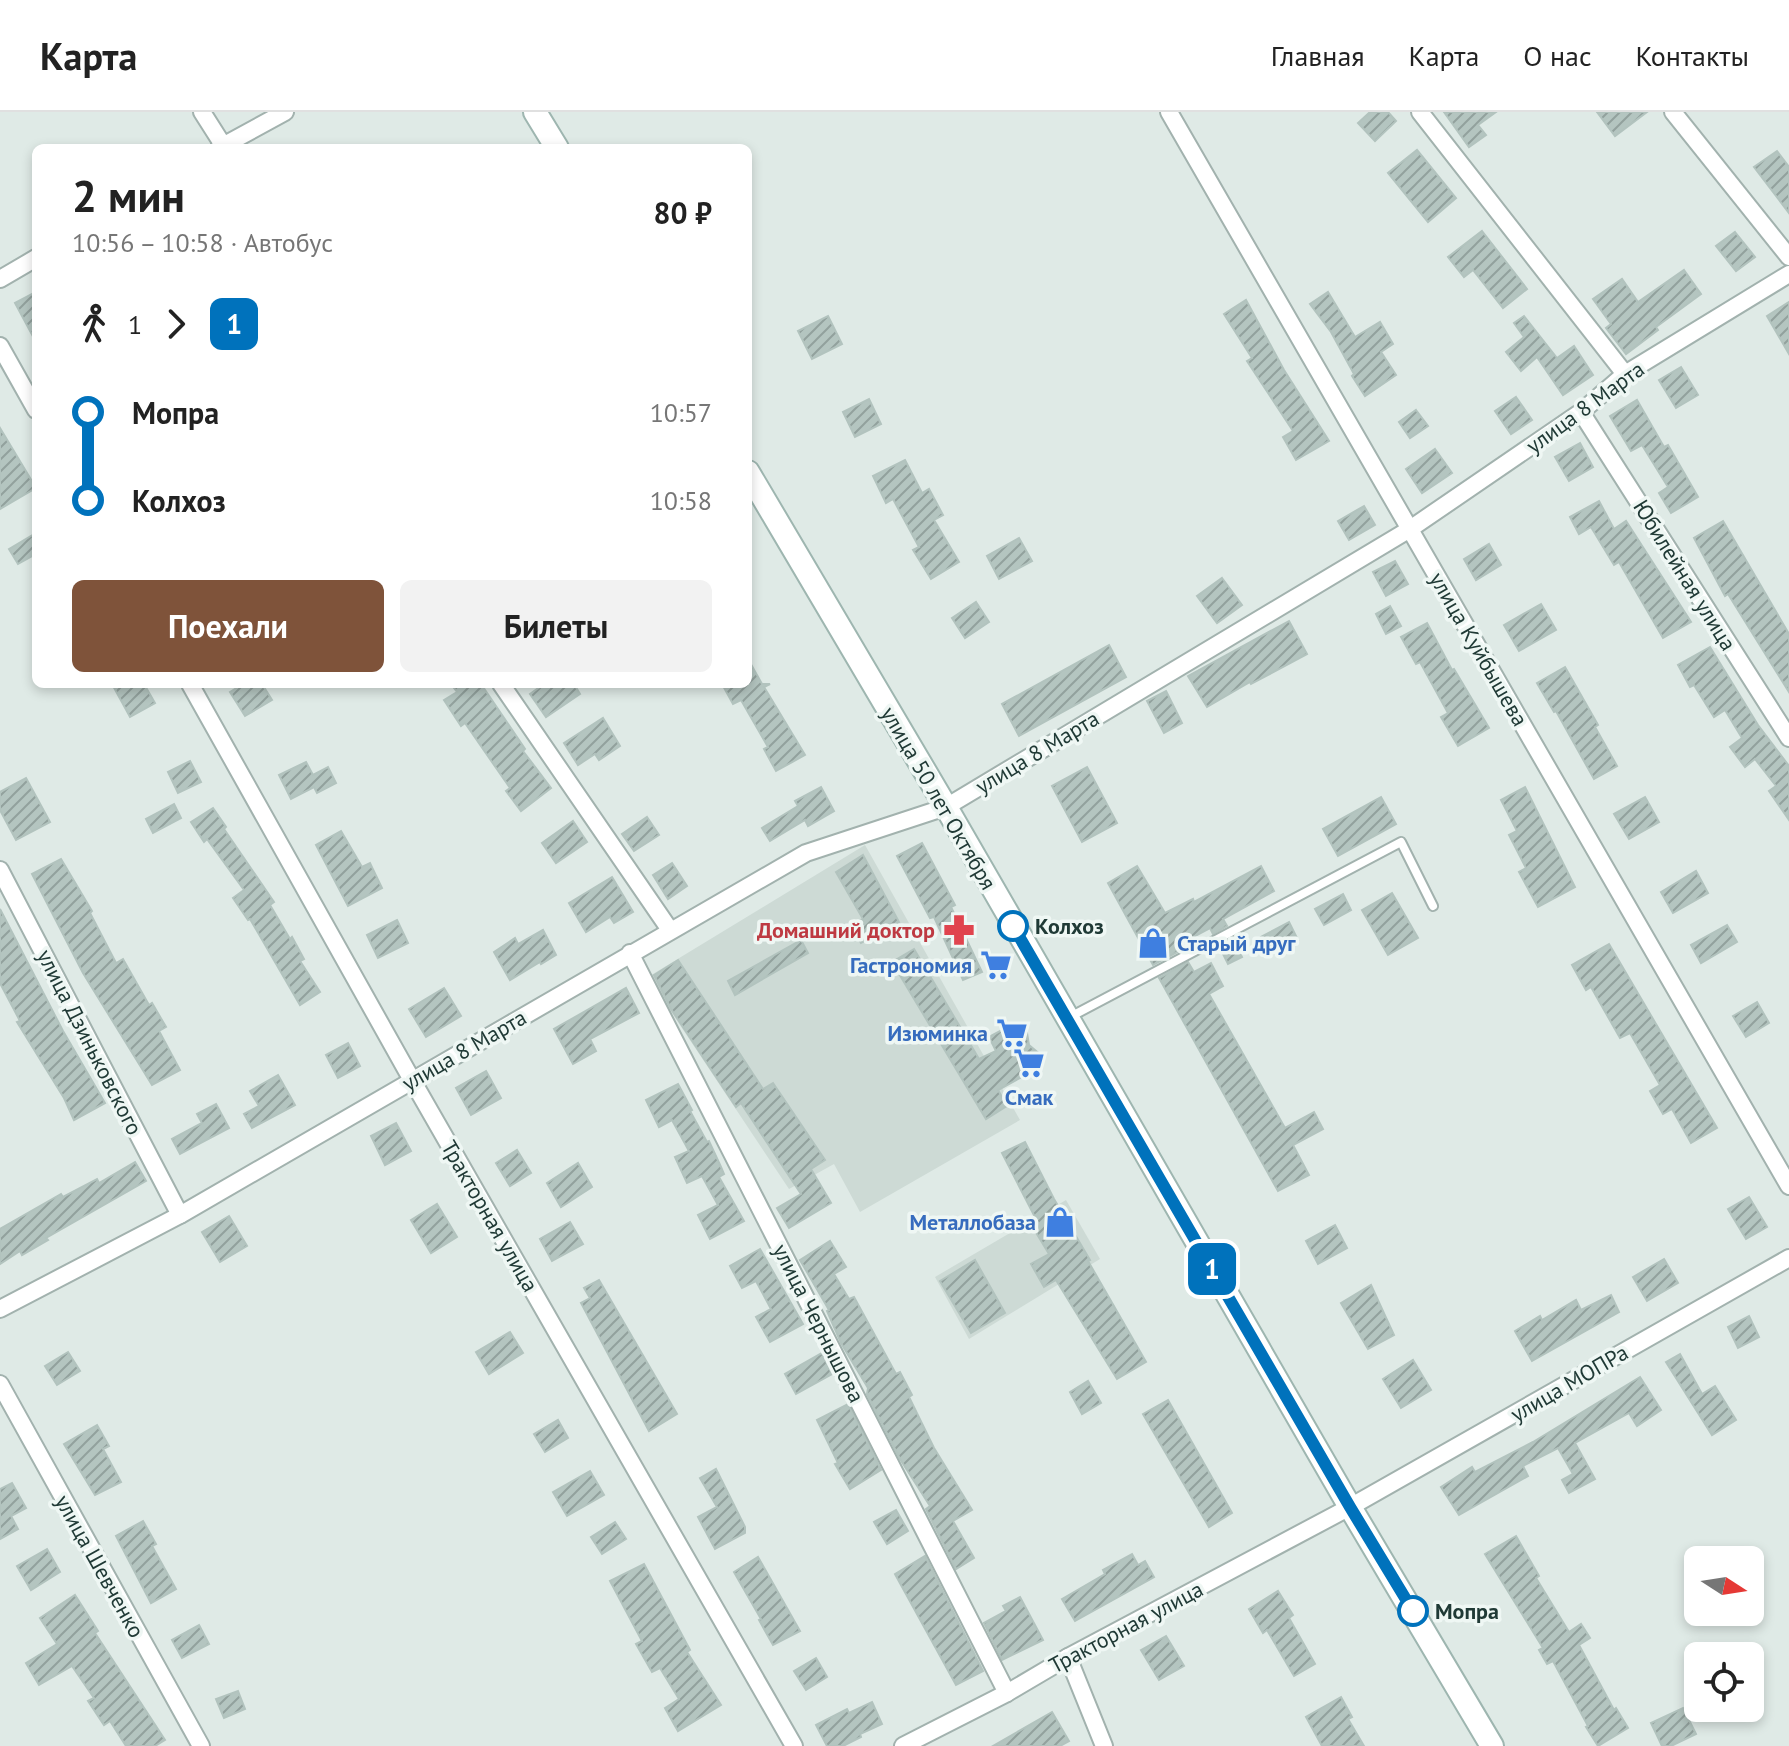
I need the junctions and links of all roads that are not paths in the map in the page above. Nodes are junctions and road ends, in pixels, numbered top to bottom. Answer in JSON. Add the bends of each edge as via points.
{"nodes":[{"id":1,"x":202,"y":112,"type":"edge"},
{"id":2,"x":285,"y":112,"type":"edge"},
{"id":3,"x":535,"y":112,"type":"edge"},
{"id":4,"x":1169,"y":112,"type":"edge"},
{"id":5,"x":1420,"y":112,"type":"edge"},
{"id":6,"x":1673,"y":112,"type":"edge"},
{"id":7,"x":219,"y":144,"type":"edge"},
{"id":8,"x":226,"y":144,"type":"edge"},
{"id":9,"x":555,"y":144,"type":"edge"},
{"id":10,"x":1789,"y":257,"type":"edge"},
{"id":11,"x":32,"y":260,"type":"edge"},
{"id":12,"x":1789,"y":274,"type":"edge"},
{"id":13,"x":0,"y":279,"type":"edge"},
{"id":14,"x":0,"y":346,"type":"edge"},
{"id":15,"x":1625,"y":374,"type":"junction"},
{"id":16,"x":32,"y":403,"type":"edge"},
{"id":17,"x":1581,"y":412,"type":"junction"},
{"id":18,"x":752,"y":479,"type":"edge"},
{"id":19,"x":1410,"y":529,"type":"junction"},
{"id":20,"x":192,"y":688,"type":"edge"},
{"id":21,"x":504,"y":688,"type":"edge"},
{"id":22,"x":1789,"y":738,"type":"edge"},
{"id":23,"x":946,"y":807,"type":"junction"},
{"id":24,"x":0,"y":870,"type":"edge"},
{"id":25,"x":1433,"y":906,"type":"dead end"},
{"id":26,"x":670,"y":930,"type":"junction"},
{"id":27,"x":630,"y":953,"type":"junction"},
{"id":28,"x":1066,"y":1019,"type":"junction"},
{"id":29,"x":412,"y":1080,"type":"junction"},
{"id":30,"x":1789,"y":1186,"type":"edge"},
{"id":31,"x":180,"y":1215,"type":"junction"},
{"id":32,"x":1789,"y":1258,"type":"edge"},
{"id":33,"x":0,"y":1309,"type":"edge"},
{"id":34,"x":0,"y":1384,"type":"edge"},
{"id":35,"x":1350,"y":1507,"type":"junction"},
{"id":36,"x":1068,"y":1657,"type":"junction"},
{"id":37,"x":1007,"y":1693,"type":"junction"},
{"id":38,"x":201,"y":1746,"type":"edge"},
{"id":39,"x":794,"y":1746,"type":"edge"},
{"id":40,"x":903,"y":1746,"type":"edge"},
{"id":41,"x":1104,"y":1746,"type":"edge"},
{"id":42,"x":1492,"y":1746,"type":"edge"}],
"edges":[{"from":1,"to":7,"type":"street"},
{"from":2,"to":8,"type":"street"},
{"from":3,"to":9,"type":"main road"},
{"from":4,"to":19,"type":"street","name":"улица Куйбышева"},
{"from":5,"to":15,"type":"street"},
{"from":6,"to":10,"type":"street"},
{"from":11,"to":13,"type":"street"},
{"from":12,"to":15,"type":"street","name":"улица 8 Марта"},
{"from":14,"to":16,"type":"street"},
{"from":15,"to":17,"type":"street","name":"улица 8 Марта"},
{"from":17,"to":19,"type":"street","name":"улица 8 Марта"},
{"from":17,"to":22,"type":"street","name":"Юбилейная улица"},
{"from":18,"to":23,"type":"main road","name":"улица 50 лет Октября"},
{"from":19,"to":23,"type":"street","name":"улица 8 Марта"},
{"from":19,"to":30,"type":"street","name":"улица Куйбышева"},
{"from":20,"to":29,"type":"street","name":"Тракторная улица"},
{"from":21,"to":26,"type":"street"},
{"from":23,"to":26,"type":"street","name":"улица 8 Марта","via":[[806,853]]},
{"from":23,"to":28,"type":"main road","name":"улица 50 лет Октября"},
{"from":24,"to":31,"type":"street","name":"улица Дзиньковского"},
{"from":25,"to":28,"type":"lane","via":[[1401,842]]},
{"from":26,"to":27,"type":"street","name":"улица 8 Марта"},
{"from":27,"to":29,"type":"street","name":"улица 8 Марта"},
{"from":27,"to":37,"type":"street","name":"улица Чернышова"},
{"from":28,"to":35,"type":"main road","name":"улица 50 лет Октября"},
{"from":29,"to":31,"type":"street","name":"улица 8 Марта"},
{"from":29,"to":39,"type":"street","name":"Тракторная улица"},
{"from":31,"to":33,"type":"street","name":"улица 8 Марта"},
{"from":32,"to":35,"type":"street","name":"улица МОПРа"},
{"from":34,"to":38,"type":"street","name":"улица Шевченко"},
{"from":35,"to":36,"type":"street","name":"Тракторная улица"},
{"from":35,"to":42,"type":"main road","name":"улица 50 лет Октября"},
{"from":36,"to":37,"type":"street","name":"Тракторная улица"},
{"from":36,"to":41,"type":"street"},
{"from":37,"to":40,"type":"street","name":"Тракторная улица"}]}
